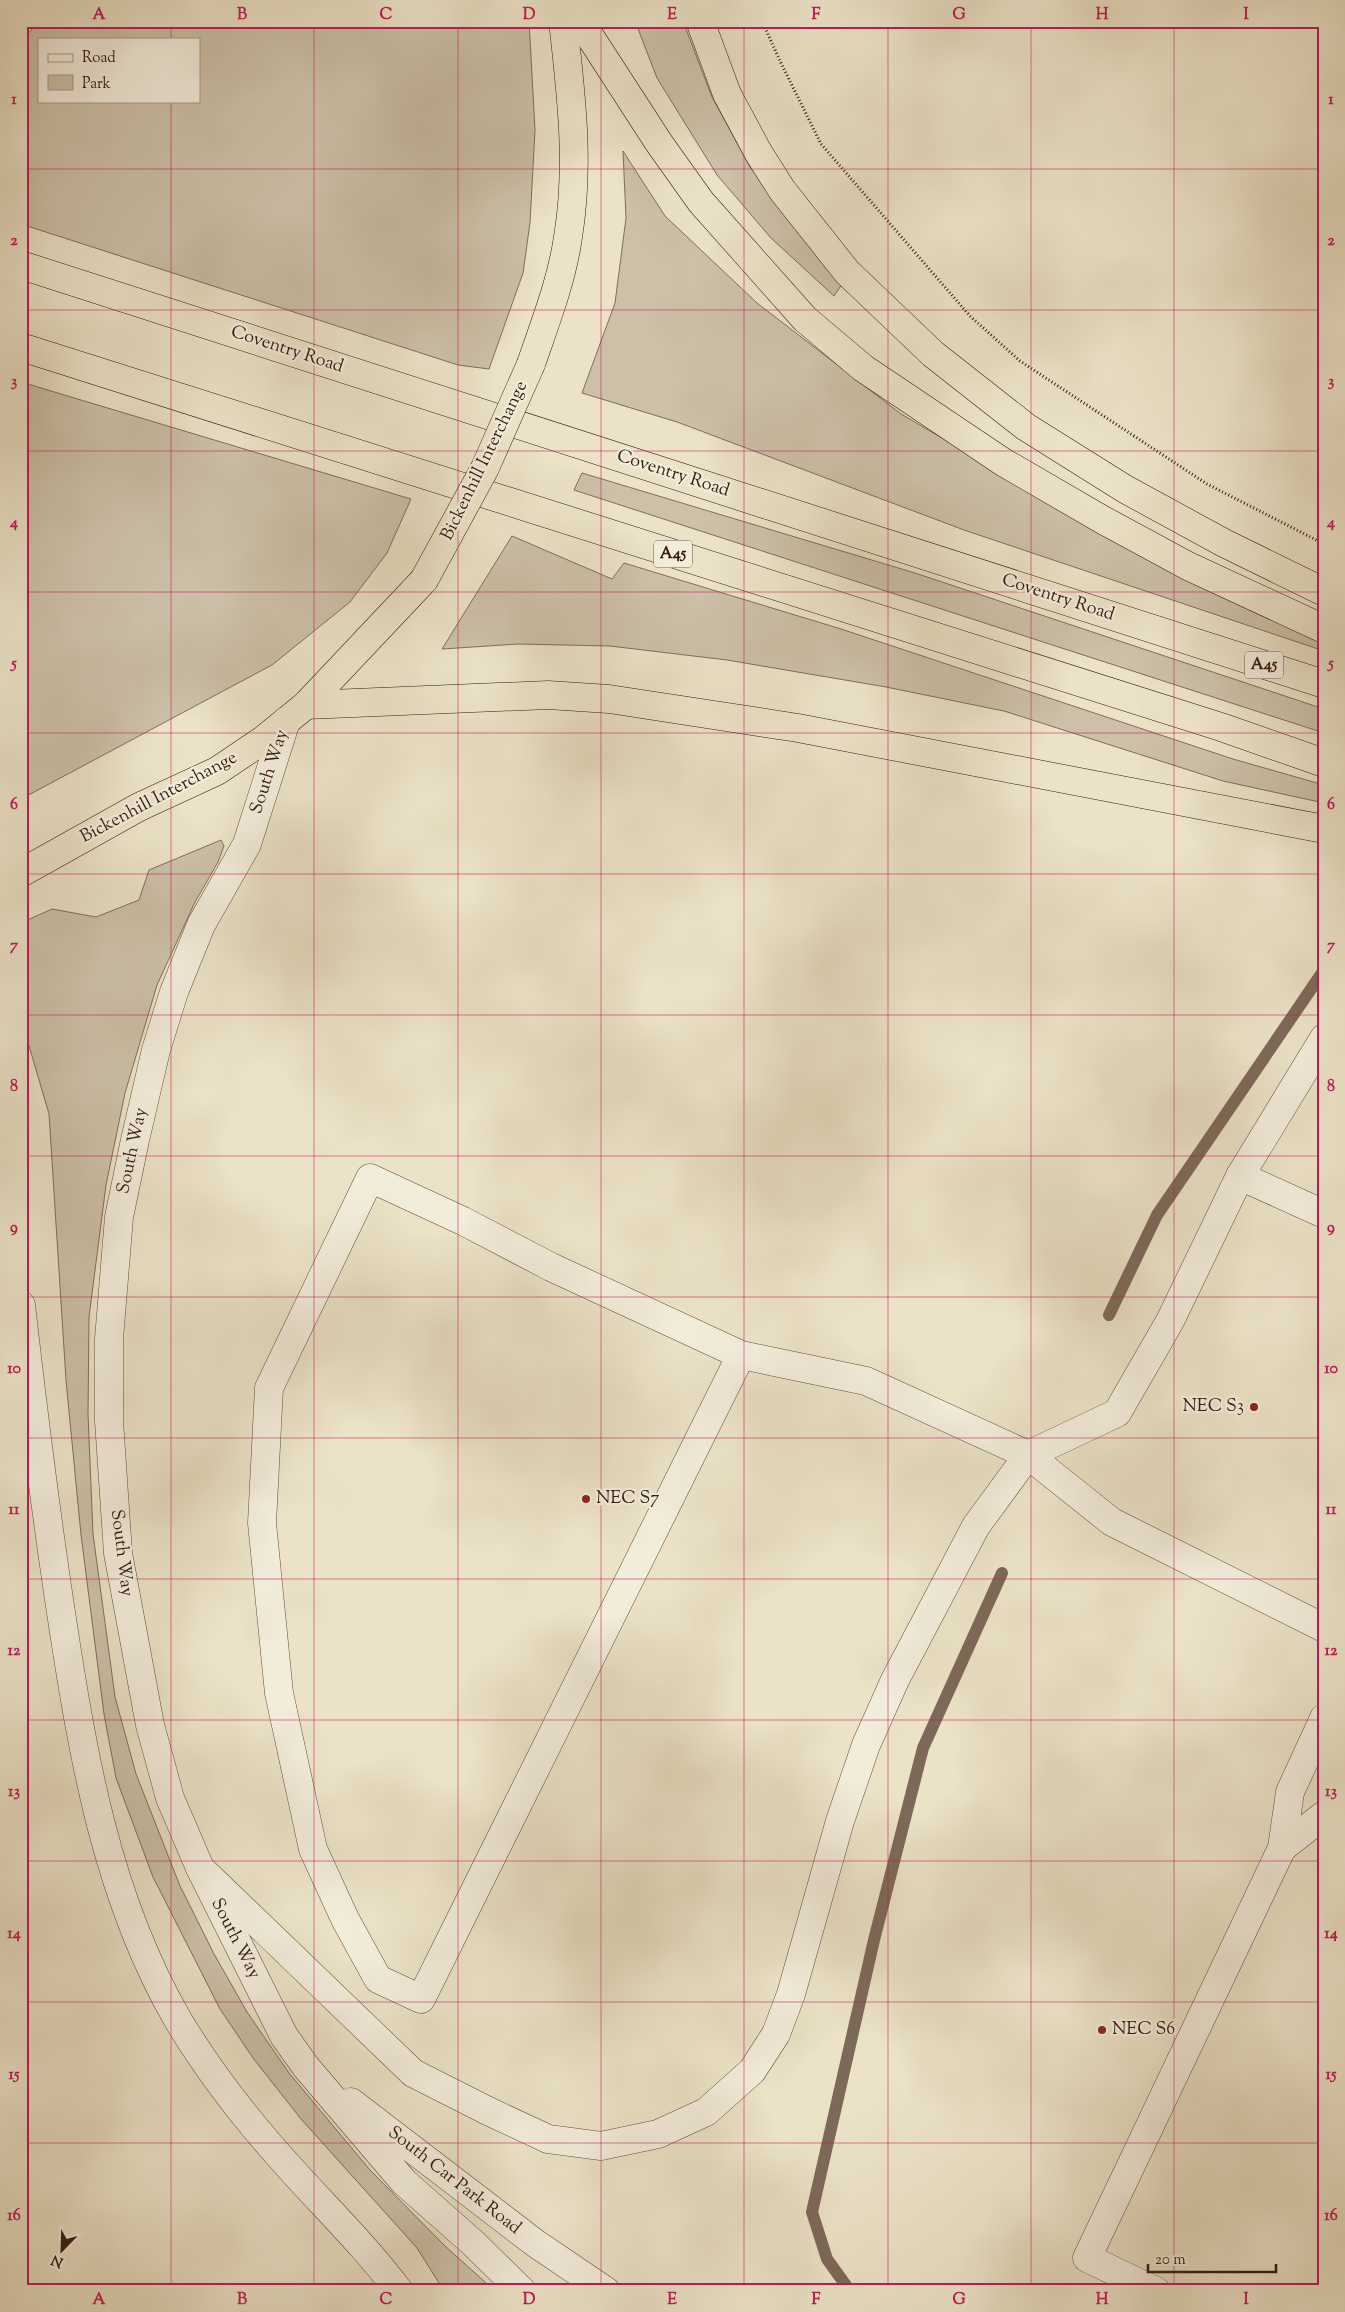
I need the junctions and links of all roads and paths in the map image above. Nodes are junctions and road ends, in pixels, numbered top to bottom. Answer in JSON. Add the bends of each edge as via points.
{"nodes":[{"id":1,"x":563,"y":21,"type":"edge"},
{"id":2,"x":580,"y":21,"type":"edge"},
{"id":3,"x":700,"y":21,"type":"edge"},
{"id":4,"x":762,"y":21,"type":"edge"},
{"id":5,"x":21,"y":265,"type":"edge"},
{"id":6,"x":21,"y":347,"type":"edge"},
{"id":7,"x":1324,"y":544,"type":"edge"},
{"id":8,"x":1324,"y":592,"type":"edge"},
{"id":9,"x":1324,"y":629,"type":"edge"},
{"id":10,"x":1324,"y":684,"type":"edge"},
{"id":11,"x":296,"y":713,"type":"junction"},
{"id":12,"x":1324,"y":763,"type":"edge"},
{"id":13,"x":1324,"y":829,"type":"edge"},
{"id":14,"x":21,"y":873,"type":"edge"},
{"id":15,"x":1324,"y":1038,"type":"edge"},
{"id":16,"x":1240,"y":1176,"type":"junction"},
{"id":17,"x":1324,"y":1214,"type":"edge"},
{"id":18,"x":21,"y":1305,"type":"edge"},
{"id":19,"x":741,"y":1354,"type":"junction"},
{"id":20,"x":1028,"y":1455,"type":"junction"},
{"id":21,"x":1324,"y":1628,"type":"edge"},
{"id":22,"x":1324,"y":1718,"type":"edge"},
{"id":23,"x":1324,"y":1815,"type":"edge"},
{"id":24,"x":1282,"y":1848,"type":"junction"},
{"id":25,"x":200,"y":1868,"type":"junction"},
{"id":26,"x":306,"y":2067,"type":"junction"},
{"id":27,"x":399,"y":2291,"type":"edge"},
{"id":28,"x":522,"y":2291,"type":"edge"},
{"id":29,"x":606,"y":2291,"type":"edge"},
{"id":30,"x":1156,"y":2291,"type":"edge"}],
"edges":[{"from":1,"to":11,"type":"highway","name":"Bickenhill Interchange","bridge":true,"via":[[574,122],[575,180],[566,247],[553,300],[531,364],[486,468],[424,580]]},
{"from":2,"to":9,"type":"highway","via":[[701,202],[805,319],[863,368],[1003,462],[1103,520],[1188,566]]},
{"from":3,"to":8,"type":"highway","via":[[727,94],[782,190],[847,272],[933,354],[1026,427],[1125,489]]},
{"from":4,"to":7,"type":"path","via":[[821,144],[970,316],[1020,361],[1198,479]]},
{"from":5,"to":10,"type":"highway","name":"Coventry Road","number":"A45"},
{"from":6,"to":12,"type":"highway","number":"A45","via":[[1222,727]]},
{"from":11,"to":13,"type":"highway","via":[[548,695],[609,699],[798,728]]},
{"from":11,"to":14,"type":"highway","name":"Bickenhill Interchange","via":[[217,771],[139,807]]},
{"from":11,"to":25,"type":"street","name":"South Way","via":[[246,844],[200,925],[174,992],[156,1050],[119,1217],[109,1339],[109,1421],[118,1553],[150,1725],[170,1798]]},
{"from":15,"to":16,"type":"street"},
{"from":16,"to":17,"type":"street"},
{"from":16,"to":20,"type":"street","via":[[1170,1321],[1117,1413]]},
{"from":18,"to":27,"type":"street","via":[[49,1538],[78,1725],[108,1856],[124,1900],[149,1963],[179,2021],[216,2076],[249,2120]]},
{"from":19,"to":19,"type":"street","via":[[421,1999],[378,1979],[345,1919],[313,1849],[279,1693],[262,1524],[269,1388],[370,1178],[464,1221],[551,1267]]},
{"from":19,"to":20,"type":"street","via":[[866,1381]]},
{"from":20,"to":21,"type":"street","via":[[1112,1522]]},
{"from":20,"to":25,"type":"street","via":[[976,1526],[900,1671],[866,1745],[776,2034],[752,2071],[706,2112],[658,2134],[601,2146],[548,2139],[488,2111],[413,2073]]},
{"from":22,"to":24,"type":"street","via":[[1290,1792]]},
{"from":23,"to":24,"type":"street"},
{"from":24,"to":30,"type":"street","via":[[1087,2258]]},
{"from":25,"to":26,"type":"street","name":"South Way","via":[[284,2036]]},
{"from":26,"to":28,"type":"street","name":"South Way","via":[[404,2182]]},
{"from":26,"to":29,"type":"street","name":"South Car Park Road","via":[[462,2189]]}]}
